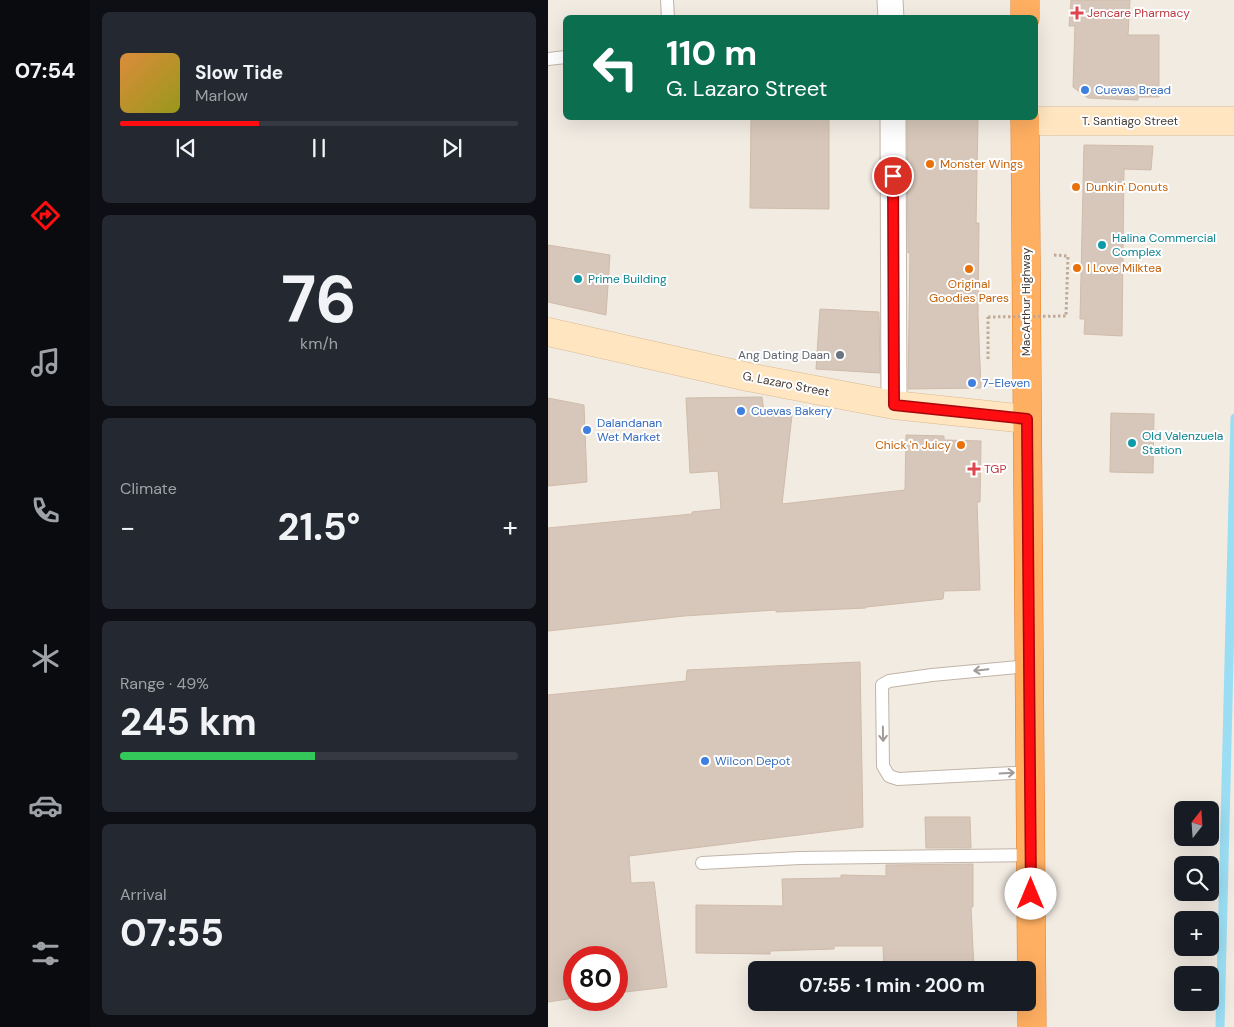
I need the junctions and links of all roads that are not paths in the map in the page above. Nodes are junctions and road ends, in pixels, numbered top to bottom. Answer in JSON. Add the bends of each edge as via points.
{"nodes":[{"id":1,"x":667,"y":0,"type":"edge"},
{"id":2,"x":890,"y":0,"type":"edge"},
{"id":3,"x":1025,"y":0,"type":"edge"},
{"id":4,"x":668,"y":15,"type":"edge"},
{"id":5,"x":891,"y":15,"type":"edge"},
{"id":6,"x":1025,"y":15,"type":"edge"},
{"id":7,"x":563,"y":57,"type":"edge"},
{"id":8,"x":548,"y":59,"type":"edge"},
{"id":9,"x":1038,"y":119,"type":"edge"},
{"id":10,"x":893,"y":120,"type":"edge"},
{"id":11,"x":1025,"y":120,"type":"edge"},
{"id":12,"x":1234,"y":121,"type":"edge"},
{"id":13,"x":548,"y":332,"type":"edge"},
{"id":14,"x":894,"y":405,"type":"junction"},
{"id":15,"x":1027,"y":419,"type":"junction"},
{"id":16,"x":1030,"y":666,"type":"junction"},
{"id":17,"x":1030,"y":772,"type":"junction"},
{"id":18,"x":1031,"y":855,"type":"junction"},
{"id":19,"x":702,"y":863,"type":"dead end"},
{"id":20,"x":1032,"y":1027,"type":"edge"}],
"edges":[{"from":1,"to":4,"type":"lane"},
{"from":2,"to":5,"type":"street"},
{"from":3,"to":6,"type":"highway"},
{"from":7,"to":8,"type":"lane"},
{"from":9,"to":12,"type":"street","name":"T. Santiago Street"},
{"from":10,"to":14,"type":"street"},
{"from":11,"to":15,"type":"highway","name":"MacArthur Highway"},
{"from":13,"to":14,"type":"street","name":"G. Lazaro Street","via":[[748,377]]},
{"from":14,"to":15,"type":"street","name":"G. Lazaro Street"},
{"from":15,"to":16,"type":"highway","name":"MacArthur Highway"},
{"from":16,"to":17,"type":"highway","name":"MacArthur Highway"},
{"from":16,"to":17,"type":"lane","one_way":true,"via":[[932,675],[889,681],[882,685],[883,766],[889,776],[898,779]]},
{"from":17,"to":18,"type":"highway","name":"MacArthur Highway"},
{"from":18,"to":19,"type":"lane","via":[[800,858]]},
{"from":18,"to":20,"type":"highway","name":"MacArthur Highway"}]}
